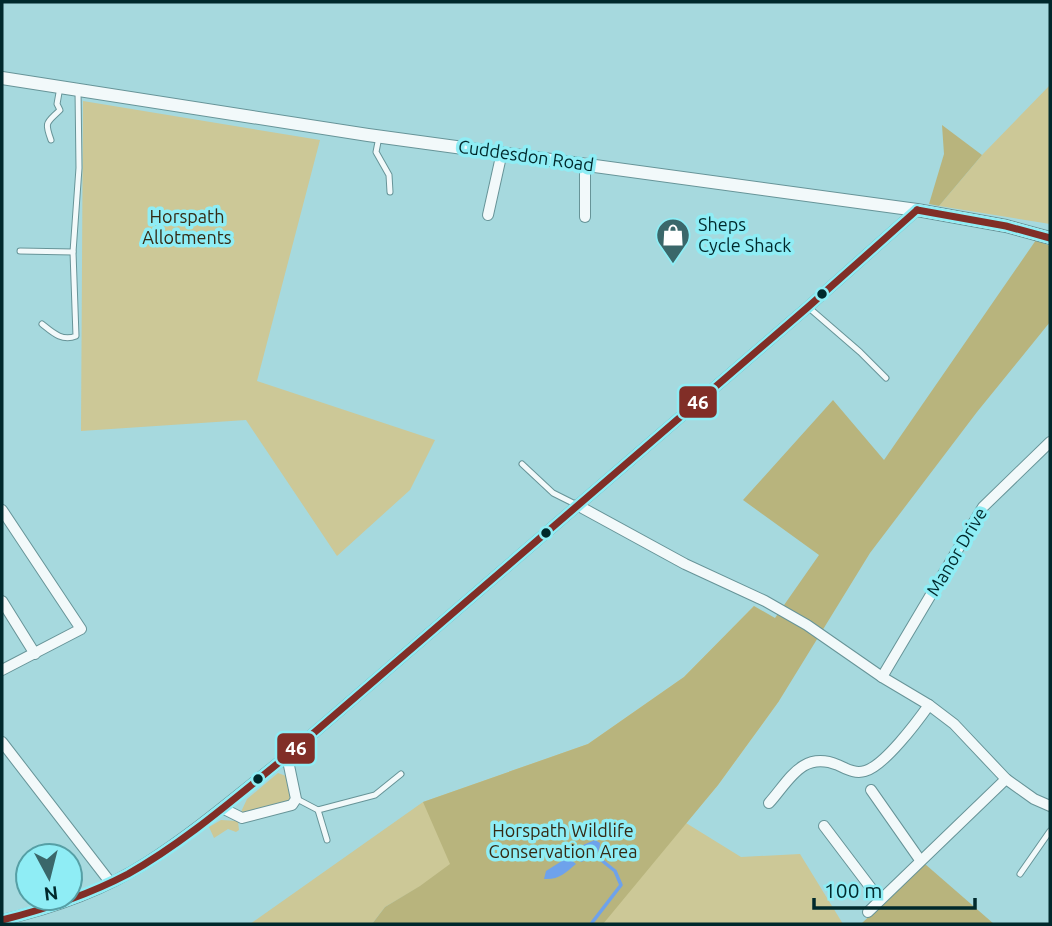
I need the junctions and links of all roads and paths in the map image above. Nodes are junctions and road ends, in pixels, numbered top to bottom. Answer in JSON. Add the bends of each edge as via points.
{"nodes":[{"id":1,"x":2,"y":78,"type":"edge"},
{"id":2,"x":61,"y":87,"type":"junction"},
{"id":3,"x":78,"y":90,"type":"junction"},
{"id":4,"x":379,"y":137,"type":"junction"},
{"id":5,"x":51,"y":140,"type":"dead end"},
{"id":6,"x":502,"y":152,"type":"junction"},
{"id":7,"x":585,"y":164,"type":"junction"},
{"id":8,"x":390,"y":192,"type":"dead end"},
{"id":9,"x":476,"y":200,"type":"dead end"},
{"id":10,"x":489,"y":202,"type":"junction"},
{"id":11,"x":917,"y":210,"type":"junction"},
{"id":12,"x":488,"y":215,"type":"dead end"},
{"id":13,"x":585,"y":217,"type":"dead end"},
{"id":14,"x":1050,"y":238,"type":"edge"},
{"id":15,"x":20,"y":251,"type":"dead end"},
{"id":16,"x":74,"y":252,"type":"junction"},
{"id":17,"x":808,"y":307,"type":"junction"},
{"id":18,"x":42,"y":324,"type":"dead end"},
{"id":19,"x":886,"y":378,"type":"dead end"},
{"id":20,"x":1050,"y":442,"type":"edge"},
{"id":21,"x":522,"y":464,"type":"dead end"},
{"id":22,"x":577,"y":505,"type":"junction"},
{"id":23,"x":2,"y":510,"type":"edge"},
{"id":24,"x":2,"y":601,"type":"edge"},
{"id":25,"x":35,"y":654,"type":"junction"},
{"id":26,"x":2,"y":670,"type":"edge"},
{"id":27,"x":882,"y":677,"type":"junction"},
{"id":28,"x":929,"y":705,"type":"junction"},
{"id":29,"x":2,"y":742,"type":"edge"},
{"id":30,"x":288,"y":756,"type":"junction"},
{"id":31,"x":401,"y":775,"type":"dead end"},
{"id":32,"x":1006,"y":779,"type":"junction"},
{"id":33,"x":871,"y":790,"type":"dead end"},
{"id":34,"x":296,"y":799,"type":"junction"},
{"id":35,"x":769,"y":803,"type":"dead end"},
{"id":36,"x":1050,"y":806,"type":"edge"},
{"id":37,"x":222,"y":808,"type":"junction"},
{"id":38,"x":318,"y":810,"type":"junction"},
{"id":39,"x":824,"y":826,"type":"dead end"},
{"id":40,"x":1050,"y":831,"type":"edge"},
{"id":41,"x":327,"y":840,"type":"dead end"},
{"id":42,"x":920,"y":860,"type":"junction"},
{"id":43,"x":1020,"y":874,"type":"dead end"},
{"id":44,"x":110,"y":882,"type":"junction"},
{"id":45,"x":880,"y":900,"type":"junction"},
{"id":46,"x":868,"y":912,"type":"dead end"},
{"id":47,"x":2,"y":920,"type":"edge"}],
"edges":[{"from":1,"to":2,"type":"street","name":"Cuddesdon Road"},
{"from":2,"to":3,"type":"street","name":"Cuddesdon Road"},
{"from":2,"to":5,"type":"lane","via":[[60,110],[46,126]]},
{"from":3,"to":4,"type":"street","name":"Cuddesdon Road"},
{"from":3,"to":16,"type":"lane"},
{"from":4,"to":6,"type":"street","name":"Cuddesdon Road"},
{"from":4,"to":8,"type":"lane","via":[[376,152],[389,175]]},
{"from":6,"to":7,"type":"street","name":"Cuddesdon Road"},
{"from":6,"to":10,"type":"street"},
{"from":7,"to":11,"type":"street","name":"Cuddesdon Road"},
{"from":7,"to":13,"type":"street"},
{"from":9,"to":10,"type":"street"},
{"from":10,"to":12,"type":"street"},
{"from":11,"to":14,"type":"street","name":"Cuddesdon Road"},
{"from":11,"to":17,"type":"street"},
{"from":15,"to":16,"type":"lane"},
{"from":16,"to":18,"type":"lane","via":[[76,336],[59,337]]},
{"from":17,"to":19,"type":"lane"},
{"from":17,"to":22,"type":"street"},
{"from":20,"to":27,"type":"street","name":"Manor Drive","via":[[983,507]]},
{"from":21,"to":22,"type":"lane","via":[[553,493]]},
{"from":22,"to":27,"type":"street","via":[[685,564],[772,604]]},
{"from":22,"to":30,"type":"street"},
{"from":23,"to":25,"type":"street","via":[[82,629]]},
{"from":24,"to":25,"type":"street"},
{"from":25,"to":26,"type":"street"},
{"from":27,"to":28,"type":"street"},
{"from":28,"to":32,"type":"street","via":[[954,724]]},
{"from":28,"to":35,"type":"street","via":[[910,732],[874,766],[854,772],[831,762],[807,764],[790,775]]},
{"from":29,"to":44,"type":"street"},
{"from":30,"to":34,"type":"street"},
{"from":30,"to":37,"type":"street"},
{"from":31,"to":38,"type":"lane","via":[[375,795]]},
{"from":32,"to":36,"type":"street"},
{"from":32,"to":42,"type":"street"},
{"from":33,"to":42,"type":"street"},
{"from":34,"to":37,"type":"street","via":[[292,805],[242,818]]},
{"from":34,"to":38,"type":"lane"},
{"from":37,"to":44,"type":"street","via":[[145,864]]},
{"from":38,"to":41,"type":"lane"},
{"from":39,"to":45,"type":"street"},
{"from":40,"to":43,"type":"lane"},
{"from":42,"to":45,"type":"street"},
{"from":44,"to":47,"type":"street"},
{"from":45,"to":46,"type":"street"}]}
